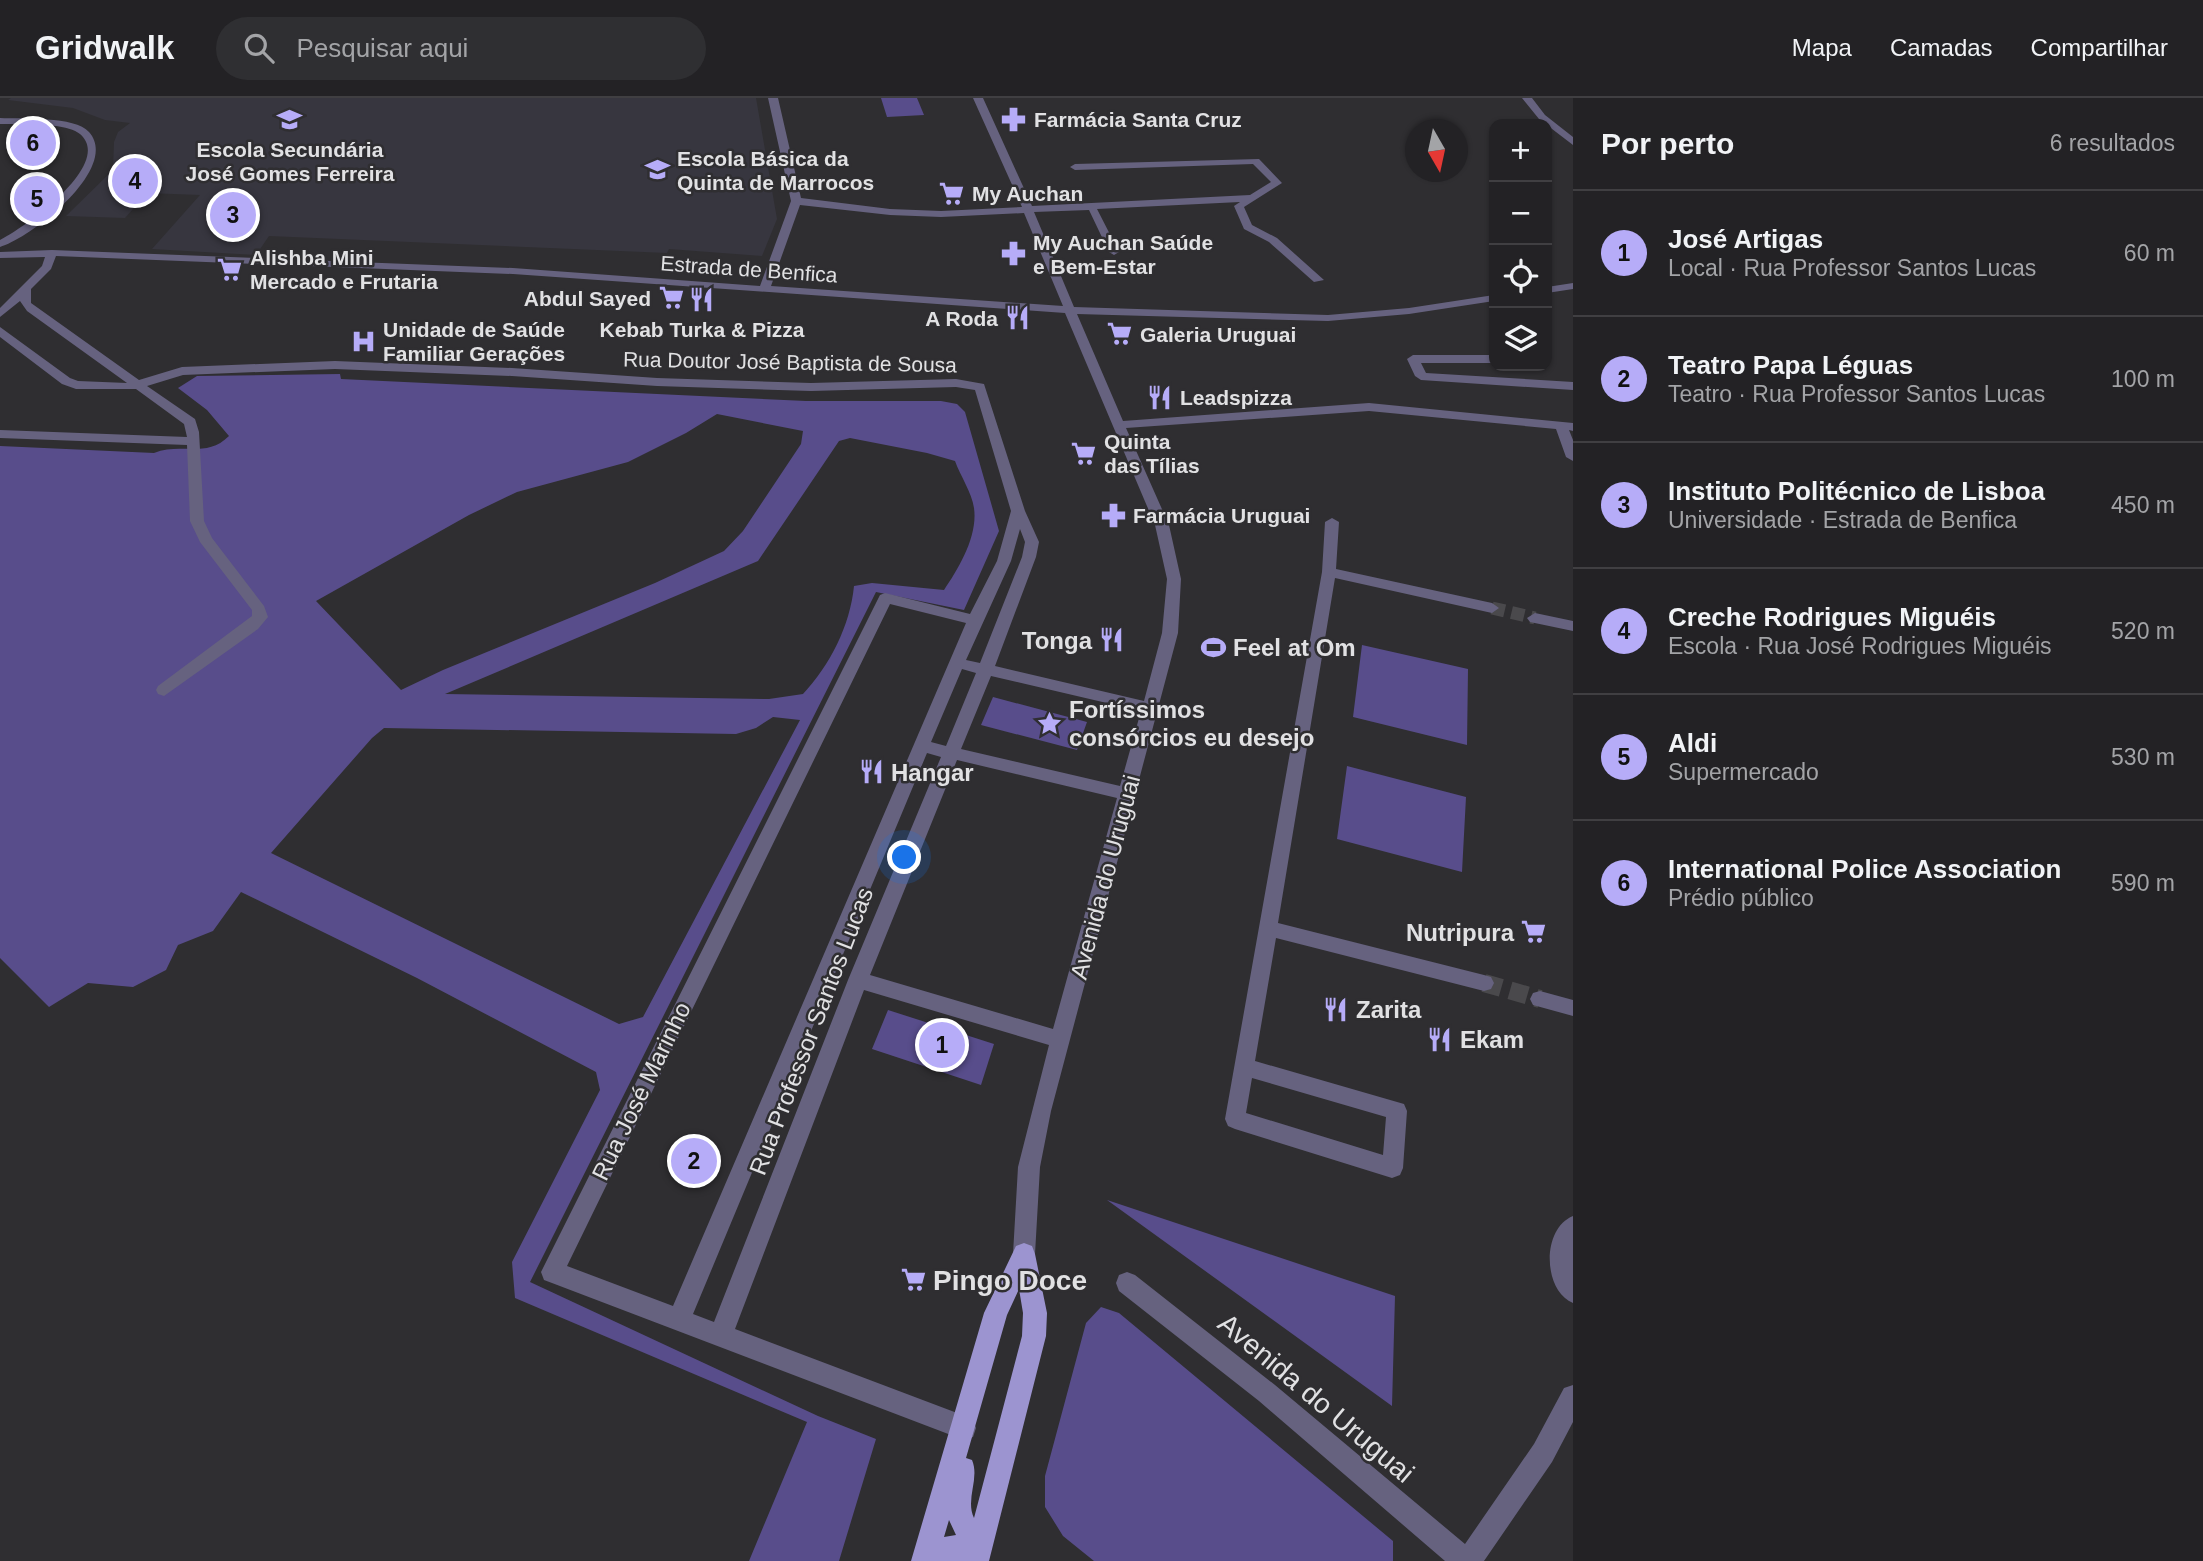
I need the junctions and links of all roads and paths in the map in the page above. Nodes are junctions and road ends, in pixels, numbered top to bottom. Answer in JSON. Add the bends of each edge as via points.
{"nodes":[{"id":1,"x":773,"y":98,"type":"edge"},
{"id":2,"x":978,"y":98,"type":"edge"},
{"id":3,"x":1527,"y":98,"type":"edge"},
{"id":4,"x":0,"y":121,"type":"edge"},
{"id":5,"x":1573,"y":142,"type":"edge"},
{"id":6,"x":1075,"y":167,"type":"dead end"},
{"id":7,"x":1253,"y":198,"type":"junction"},
{"id":8,"x":796,"y":201,"type":"junction"},
{"id":9,"x":1239,"y":206,"type":"junction"},
{"id":10,"x":1028,"y":210,"type":"junction"},
{"id":11,"x":1088,"y":210,"type":"junction"},
{"id":12,"x":28,"y":229,"type":"junction"},
{"id":13,"x":1,"y":251,"type":"edge"},
{"id":14,"x":1114,"y":252,"type":"dead end"},
{"id":15,"x":52,"y":253,"type":"junction"},
{"id":16,"x":38,"y":275,"type":"junction"},
{"id":17,"x":1318,"y":280,"type":"dead end"},
{"id":18,"x":1573,"y":286,"type":"edge"},
{"id":19,"x":764,"y":289,"type":"junction"},
{"id":20,"x":1552,"y":289,"type":"edge"},
{"id":21,"x":26,"y":290,"type":"junction"},
{"id":22,"x":1489,"y":299,"type":"edge"},
{"id":23,"x":31,"y":309,"type":"junction"},
{"id":24,"x":1070,"y":309,"type":"junction"},
{"id":25,"x":0,"y":314,"type":"edge"},
{"id":26,"x":0,"y":331,"type":"edge"},
{"id":27,"x":1489,"y":359,"type":"edge"},
{"id":28,"x":121,"y":372,"type":"junction"},
{"id":29,"x":87,"y":385,"type":"junction"},
{"id":30,"x":140,"y":386,"type":"junction"},
{"id":31,"x":1573,"y":386,"type":"edge"},
{"id":32,"x":980,"y":387,"type":"joint"},
{"id":33,"x":1119,"y":425,"type":"junction"},
{"id":34,"x":1567,"y":427,"type":"edge"},
{"id":35,"x":0,"y":434,"type":"edge"},
{"id":36,"x":192,"y":441,"type":"junction"},
{"id":37,"x":1573,"y":457,"type":"edge"},
{"id":38,"x":1018,"y":511,"type":"junction"},
{"id":39,"x":1332,"y":522,"type":"dead end"},
{"id":40,"x":1329,"y":572,"type":"junction"},
{"id":41,"x":1492,"y":608,"type":"tunnel mouth"},
{"id":42,"x":1535,"y":618,"type":"tunnel mouth"},
{"id":43,"x":975,"y":620,"type":"junction"},
{"id":44,"x":1573,"y":626,"type":"edge"},
{"id":45,"x":958,"y":663,"type":"junction"},
{"id":46,"x":985,"y":671,"type":"junction"},
{"id":47,"x":164,"y":690,"type":"dead end"},
{"id":48,"x":1150,"y":708,"type":"junction"},
{"id":49,"x":921,"y":746,"type":"junction"},
{"id":50,"x":951,"y":753,"type":"junction"},
{"id":51,"x":1127,"y":794,"type":"junction"},
{"id":52,"x":1268,"y":928,"type":"junction"},
{"id":53,"x":858,"y":980,"type":"junction"},
{"id":54,"x":1483,"y":983,"type":"tunnel mouth"},
{"id":55,"x":1540,"y":999,"type":"tunnel mouth"},
{"id":56,"x":1573,"y":1008,"type":"edge"},
{"id":57,"x":1061,"y":1041,"type":"junction"},
{"id":58,"x":1244,"y":1067,"type":"junction"},
{"id":59,"x":1573,"y":1227,"type":"edge"},
{"id":60,"x":1024,"y":1254,"type":"junction"},
{"id":61,"x":1127,"y":1283,"type":"dead end"},
{"id":62,"x":1573,"y":1292,"type":"edge"},
{"id":63,"x":678,"y":1321,"type":"junction"},
{"id":64,"x":720,"y":1337,"type":"junction"},
{"id":65,"x":1573,"y":1396,"type":"edge"},
{"id":66,"x":963,"y":1433,"type":"junction"},
{"id":67,"x":981,"y":1558,"type":"edge"},
{"id":68,"x":927,"y":1561,"type":"edge"},
{"id":69,"x":1467,"y":1561,"type":"edge"}],
"edges":[{"from":1,"to":8,"type":"street"},
{"from":2,"to":10,"type":"street","name":"Avenida do Uruguai"},
{"from":3,"to":5,"type":"street"},
{"from":4,"to":12,"type":"street","via":[[66,127],[80,130],[90,139],[90,167]]},
{"from":6,"to":7,"type":"street","via":[[1256,161],[1277,183]]},
{"from":7,"to":9,"type":"street"},
{"from":7,"to":11,"type":"street","via":[[1090,205]]},
{"from":8,"to":10,"type":"street","via":[[914,214]]},
{"from":8,"to":19,"type":"street"},
{"from":9,"to":11,"type":"street"},
{"from":9,"to":17,"type":"street","via":[[1248,227],[1273,240]]},
{"from":10,"to":11,"type":"street"},
{"from":10,"to":24,"type":"street","name":"Avenida do Uruguai"},
{"from":11,"to":14,"type":"street"},
{"from":12,"to":13,"type":"street"},
{"from":12,"to":15,"type":"street","via":[[24,246]]},
{"from":13,"to":15,"type":"street","name":"Estrada de Benfica"},
{"from":13,"to":16,"type":"street","via":[[28,260]]},
{"from":15,"to":16,"type":"street","via":[[51,262]]},
{"from":15,"to":19,"type":"street","name":"Estrada de Benfica","via":[[501,271]]},
{"from":16,"to":21,"type":"street"},
{"from":18,"to":20,"type":"street"},
{"from":19,"to":24,"type":"street","name":"Estrada de Benfica"},
{"from":21,"to":23,"type":"street","via":[[25,304]]},
{"from":21,"to":25,"type":"street"},
{"from":22,"to":24,"type":"street","name":"Estrada de Benfica","via":[[1328,318]]},
{"from":23,"to":25,"type":"street"},
{"from":23,"to":28,"type":"street"},
{"from":24,"to":33,"type":"street","name":"Avenida do Uruguai"},
{"from":26,"to":29,"type":"street","via":[[66,381]]},
{"from":27,"to":31,"type":"street","via":[[1413,359],[1421,376]]},
{"from":28,"to":29,"type":"street"},
{"from":28,"to":30,"type":"street"},
{"from":29,"to":30,"type":"street"},
{"from":30,"to":32,"type":"street","name":"Rua Doutor José Baptista de Sousa","via":[[182,371],[335,365],[811,387],[956,383]]},
{"from":30,"to":36,"type":"street","via":[[190,422]]},
{"from":32,"to":38,"type":"street","name":"Rua Professor Santos Lucas"},
{"from":33,"to":34,"type":"street","via":[[1369,407]]},
{"from":33,"to":48,"type":"street","name":"Avenida do Uruguai","via":[[1162,525],[1173,569],[1170,633]]},
{"from":34,"to":37,"type":"street"},
{"from":35,"to":36,"type":"street"},
{"from":36,"to":47,"type":"street","via":[[197,521],[205,539],[250,595],[260,617]]},
{"from":38,"to":43,"type":"street","name":"Rua Professor Santos Lucas","via":[[1004,561]]},
{"from":38,"to":46,"type":"street","name":"Rua Professor Santos Lucas","via":[[1032,542],[1029,557]]},
{"from":39,"to":40,"type":"street"},
{"from":40,"to":41,"type":"street"},
{"from":40,"to":52,"type":"street"},
{"from":42,"to":44,"type":"street"},
{"from":43,"to":45,"type":"street","name":"Rua Professor Santos Lucas"},
{"from":43,"to":63,"type":"street","name":"Rua José Marinho","via":[[884,598],[552,1272]]},
{"from":45,"to":46,"type":"street"},
{"from":45,"to":49,"type":"street","name":"Rua Professor Santos Lucas"},
{"from":46,"to":48,"type":"street"},
{"from":46,"to":50,"type":"street","name":"Rua Professor Santos Lucas"},
{"from":48,"to":51,"type":"street","name":"Avenida do Uruguai"},
{"from":49,"to":50,"type":"street"},
{"from":49,"to":63,"type":"street","name":"Rua Professor Santos Lucas"},
{"from":50,"to":51,"type":"street"},
{"from":50,"to":53,"type":"street","name":"Rua Professor Santos Lucas"},
{"from":51,"to":57,"type":"street","name":"Avenida do Uruguai"},
{"from":52,"to":54,"type":"street"},
{"from":52,"to":58,"type":"street"},
{"from":53,"to":57,"type":"street"},
{"from":53,"to":64,"type":"street","name":"Rua Professor Santos Lucas"},
{"from":55,"to":56,"type":"street"},
{"from":57,"to":60,"type":"street","name":"Avenida do Uruguai","via":[[1030,1167]]},
{"from":58,"to":58,"type":"street","via":[[1397,1111],[1392,1168],[1235,1119]]},
{"from":59,"to":62,"type":"street","via":[[1562,1240],[1560,1254]]},
{"from":60,"to":66,"type":"main road","via":[[996,1313]]},
{"from":60,"to":67,"type":"main road","via":[[1035,1314],[1034,1335]]},
{"from":61,"to":69,"type":"street","name":"Avenida do Uruguai"},
{"from":63,"to":64,"type":"street","name":"Rua José Marinho"},
{"from":64,"to":66,"type":"street","name":"Rua José Marinho","via":[[933,1414]]},
{"from":65,"to":69,"type":"street","via":[[1543,1452]]},
{"from":66,"to":67,"type":"main road","via":[[957,1510]]},
{"from":66,"to":68,"type":"main road"},
{"from":67,"to":68,"type":"main road","via":[[963,1547],[949,1548]]}]}
